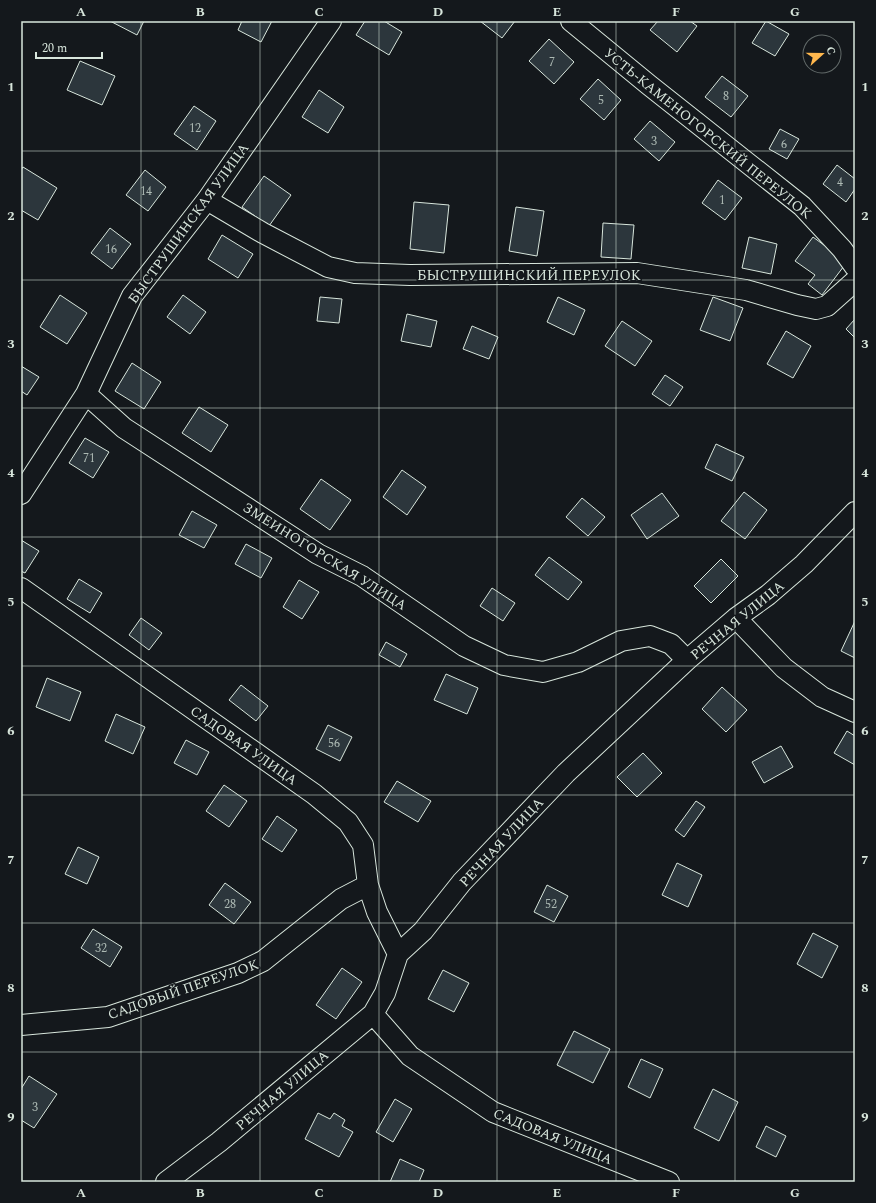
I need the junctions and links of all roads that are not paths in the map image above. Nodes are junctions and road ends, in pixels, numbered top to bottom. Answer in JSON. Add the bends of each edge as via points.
{"nodes":[{"id":1,"x":331,"y":21,"type":"edge"},
{"id":2,"x":571,"y":21,"type":"edge"},
{"id":3,"x":207,"y":200,"type":"junction"},
{"id":4,"x":855,"y":267,"type":"edge"},
{"id":5,"x":855,"y":281,"type":"edge"},
{"id":6,"x":86,"y":394,"type":"junction"},
{"id":7,"x":21,"y":494,"type":"edge"},
{"id":8,"x":855,"y":512,"type":"edge"},
{"id":9,"x":21,"y":588,"type":"edge"},
{"id":10,"x":736,"y":618,"type":"junction"},
{"id":11,"x":687,"y":660,"type":"junction"},
{"id":12,"x":855,"y":712,"type":"edge"},
{"id":13,"x":368,"y":885,"type":"junction"},
{"id":14,"x":398,"y":954,"type":"junction"},
{"id":15,"x":373,"y":1014,"type":"junction"},
{"id":16,"x":21,"y":1025,"type":"edge"},
{"id":17,"x":166,"y":1182,"type":"edge"},
{"id":18,"x":669,"y":1182,"type":"edge"}],
"edges":[{"from":1,"to":3,"type":"street","name":"БЫСТРУШИНСКАЯ УЛИЦА"},
{"from":2,"to":4,"type":"street","name":"УСТЬ-КАМЕНОГОРСКИЙ ПЕРЕУЛОК","via":[[802,206]]},
{"from":3,"to":5,"type":"street","name":"БЫСТРУШИНСКИЙ ПЕРЕУЛОК","via":[[328,267],[355,273],[637,273],[746,290],[816,309],[827,306]]},
{"from":3,"to":6,"type":"street","name":"БЫСТРУШИНСКАЯ УЛИЦА","via":[[132,296]]},
{"from":6,"to":7,"type":"street","name":"БЫСТРУШИНСКАЯ УЛИЦА"},
{"from":6,"to":11,"type":"street","name":"ЗМЕИНОГОРСКАЯ УЛИЦА","via":[[144,442],[318,554],[362,576],[464,646],[504,665],[543,672],[578,662],[621,641],[650,636],[671,644]]},
{"from":8,"to":10,"type":"street","name":"РЕЧНАЯ УЛИЦА","via":[[804,564]]},
{"from":9,"to":13,"type":"street","name":"САДОВАЯ УЛИЦА","via":[[314,794],[348,822],[363,845]]},
{"from":10,"to":11,"type":"street","name":"РЕЧНАЯ УЛИЦА"},
{"from":10,"to":12,"type":"street","via":[[784,668],[822,697]]},
{"from":11,"to":14,"type":"street","name":"РЕЧНАЯ УЛИЦА","via":[[566,772],[462,882],[423,931]]},
{"from":13,"to":14,"type":"street","name":"САДОВАЯ УЛИЦА","via":[[377,912]]},
{"from":13,"to":16,"type":"street","name":"САДОВЫЙ ПЕРЕУЛОК","via":[[341,899],[264,961],[238,973],[108,1017]]},
{"from":14,"to":15,"type":"street","name":"РЕЧНАЯ УЛИЦА","via":[[385,993]]},
{"from":15,"to":17,"type":"street","name":"РЕЧНАЯ УЛИЦА","via":[[219,1142]]},
{"from":15,"to":18,"type":"street","name":"САДОВАЯ УЛИЦА","via":[[410,1056],[493,1112]]}]}
